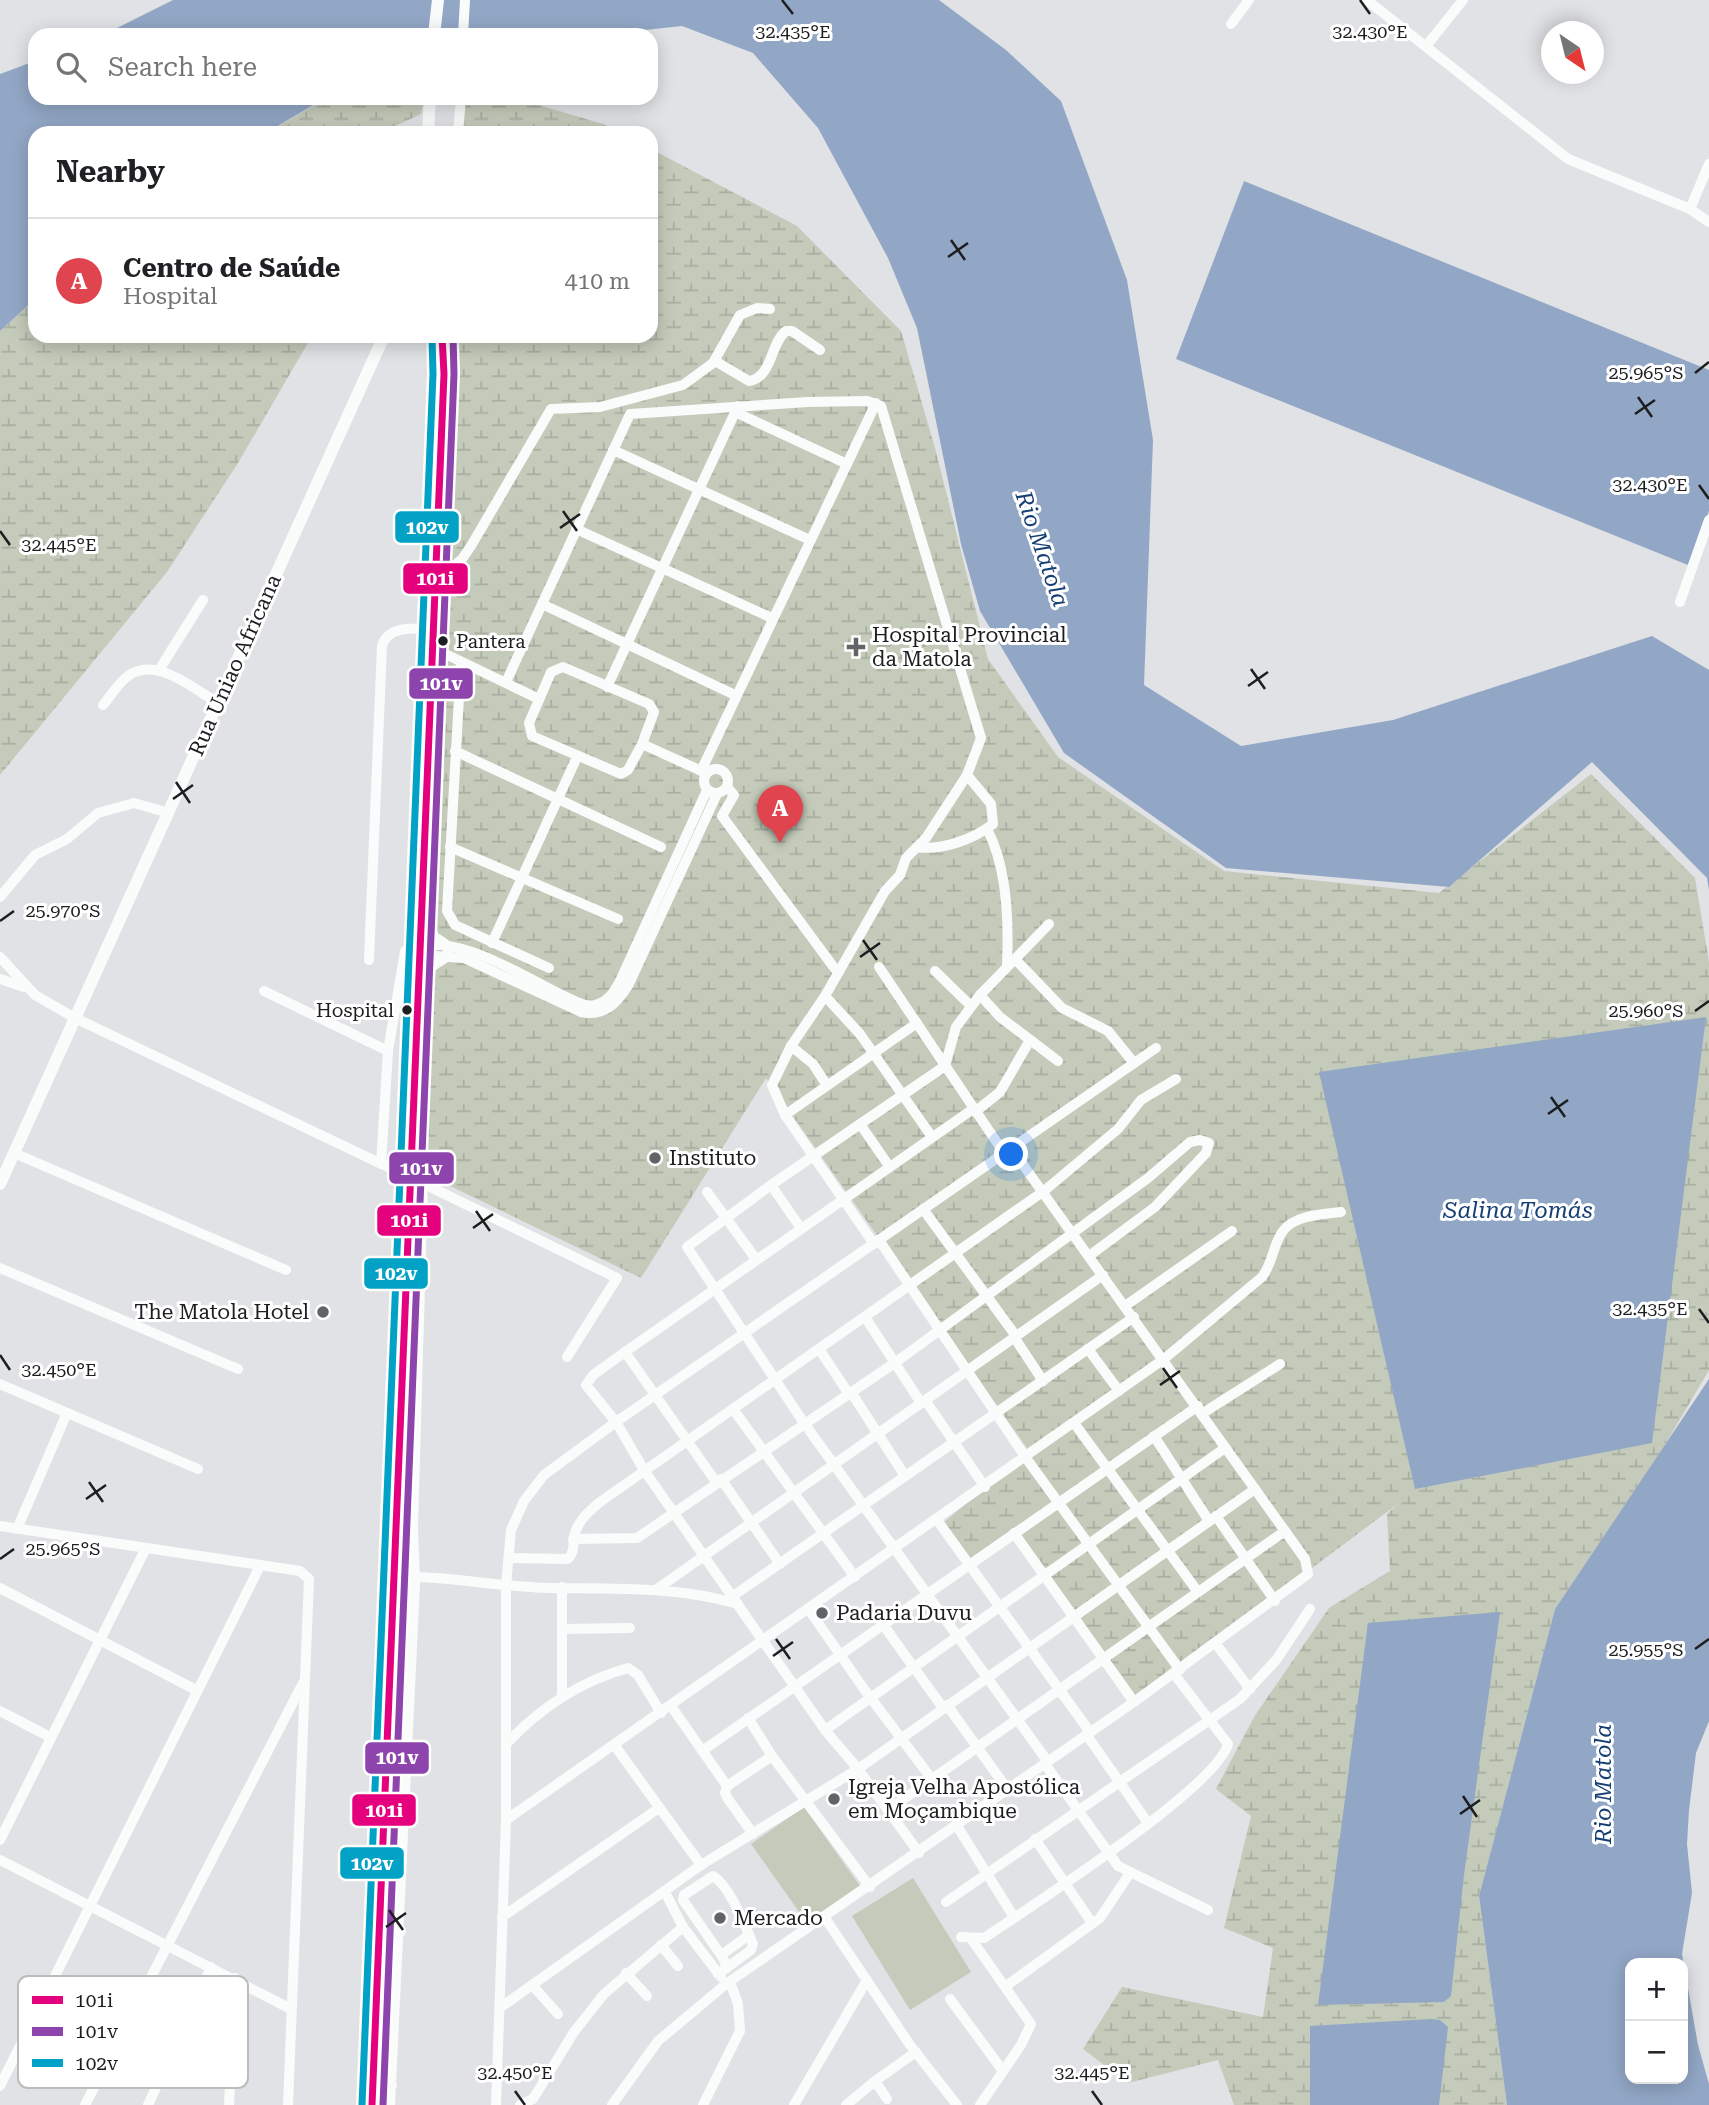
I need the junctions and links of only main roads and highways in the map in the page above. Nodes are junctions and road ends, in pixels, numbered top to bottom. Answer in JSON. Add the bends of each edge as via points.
{"nodes":[{"id":1,"x":438,"y":0,"type":"edge"},
{"id":2,"x":436,"y":28,"type":"edge"},
{"id":3,"x":430,"y":105,"type":"edge"},
{"id":4,"x":428,"y":126,"type":"edge"},
{"id":5,"x":381,"y":343,"type":"edge"},
{"id":6,"x":442,"y":343,"type":"edge"},
{"id":7,"x":422,"y":901,"type":"junction"},
{"id":8,"x":418,"y":994,"type":"junction"},
{"id":9,"x":0,"y":1184,"type":"edge"},
{"id":10,"x":379,"y":1930,"type":"junction"},
{"id":11,"x":400,"y":1931,"type":"road end"},
{"id":12,"x":373,"y":2083,"type":"junction"},
{"id":13,"x":391,"y":2085,"type":"road end"},
{"id":14,"x":372,"y":2105,"type":"edge"}],
"edges":[{"from":1,"to":2,"type":"main road"},
{"from":3,"to":4,"type":"main road"},
{"from":5,"to":9,"type":"main road","name":"Rua Uniao Africana"},
{"from":6,"to":7,"type":"main road","via":[[438,579]]},
{"from":7,"to":8,"type":"main road"},
{"from":7,"to":8,"type":"main road","via":[[431,932],[446,950],[431,966]]},
{"from":8,"to":10,"type":"main road","via":[[416,1176]]},
{"from":10,"to":11,"type":"main road"},
{"from":10,"to":12,"type":"main road"},
{"from":12,"to":13,"type":"main road"},
{"from":12,"to":14,"type":"main road"}]}
